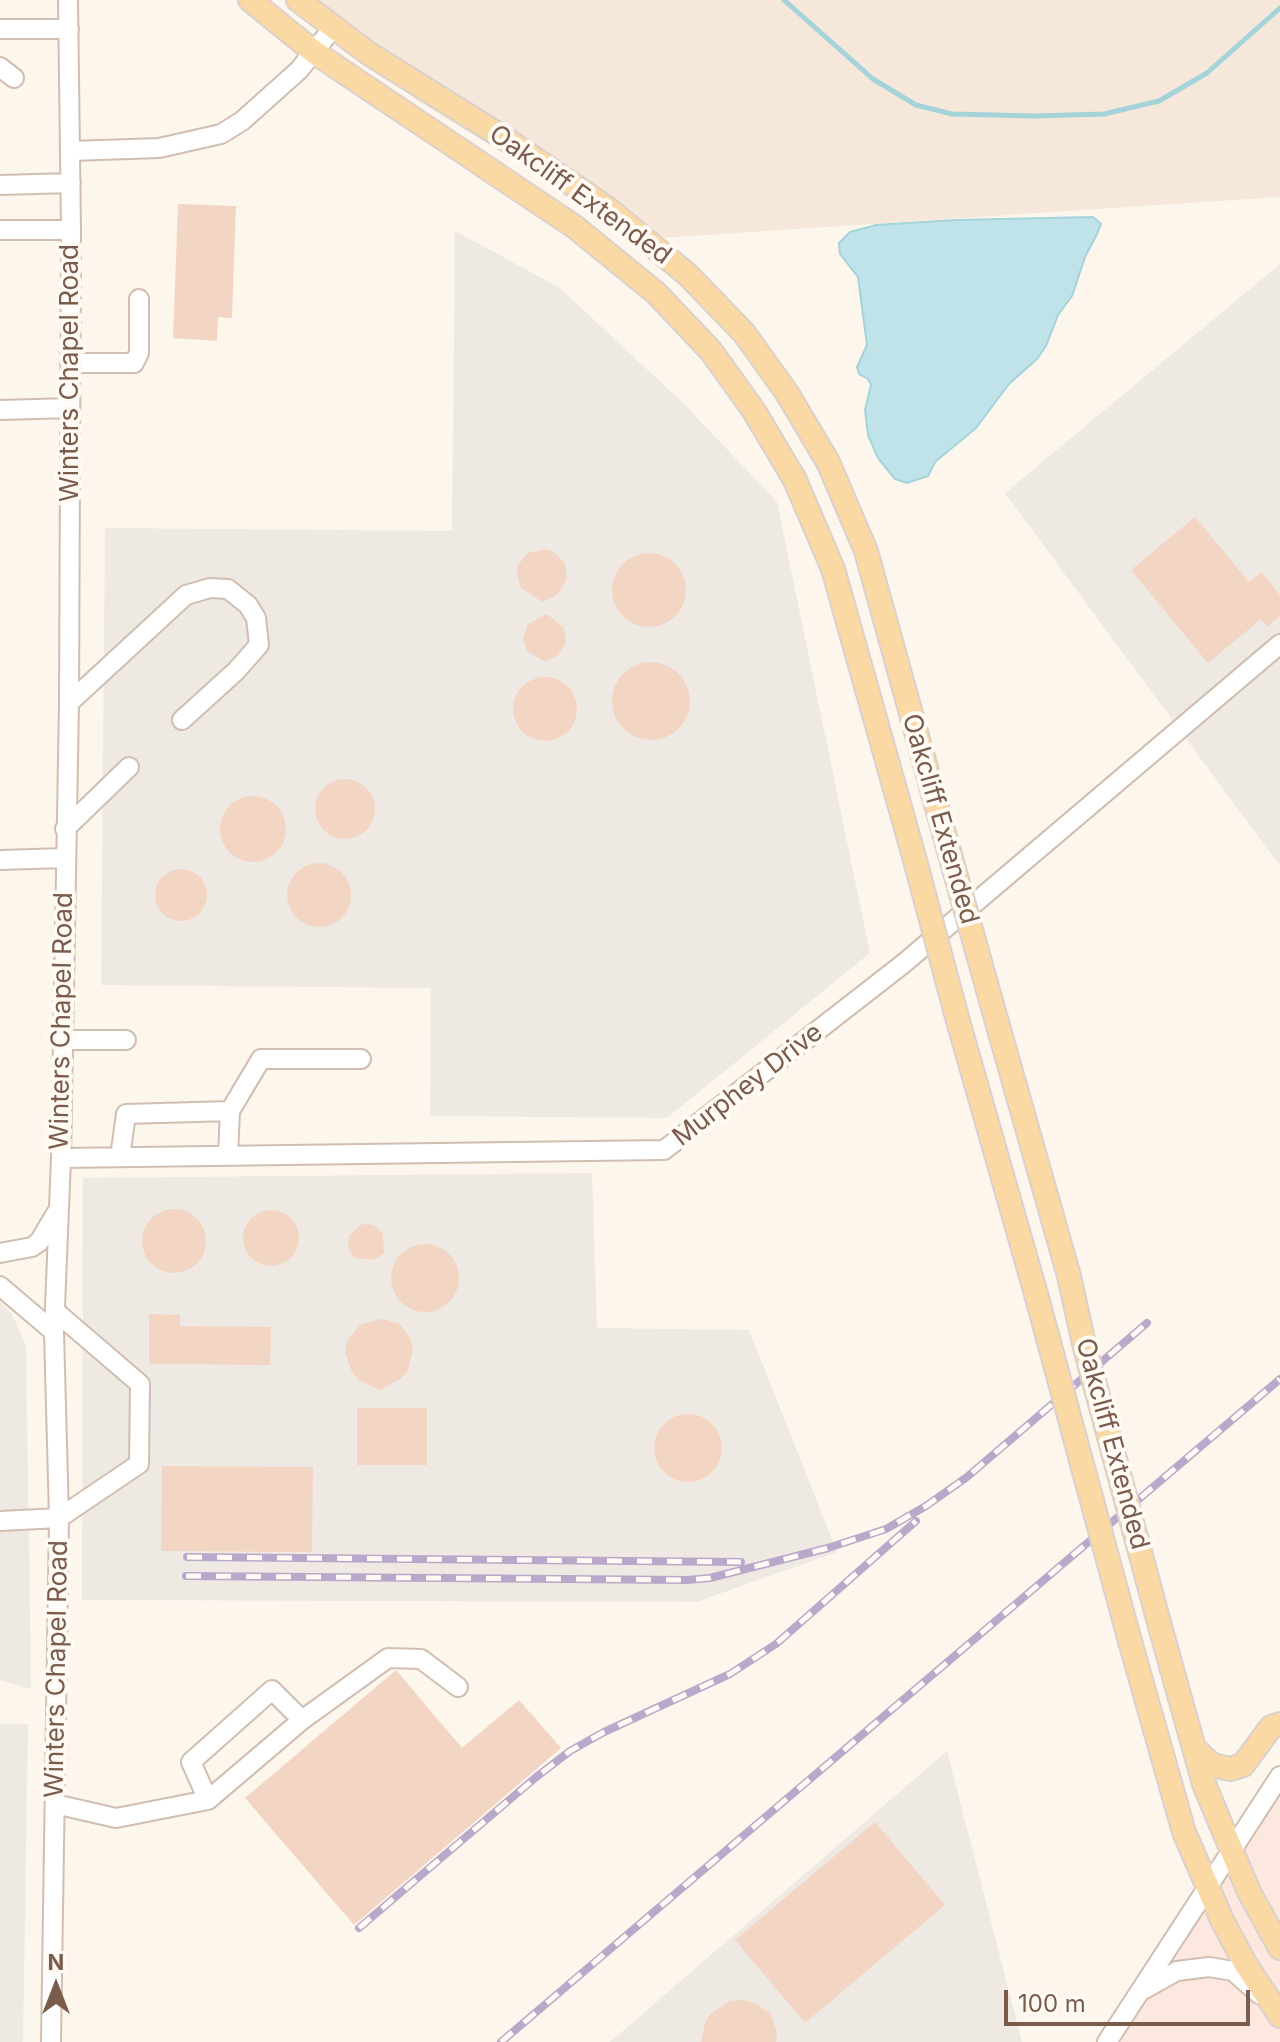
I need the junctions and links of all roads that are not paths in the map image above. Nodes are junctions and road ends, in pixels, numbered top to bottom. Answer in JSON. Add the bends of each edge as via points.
{"nodes":[{"id":1,"x":68,"y":0,"type":"edge"},
{"id":2,"x":250,"y":0,"type":"edge"},
{"id":3,"x":298,"y":0,"type":"edge"},
{"id":4,"x":333,"y":28,"type":"junction"},
{"id":5,"x":0,"y":29,"type":"edge"},
{"id":6,"x":69,"y":29,"type":"junction"},
{"id":7,"x":314,"y":52,"type":"junction"},
{"id":8,"x":71,"y":151,"type":"junction"},
{"id":9,"x":71,"y":183,"type":"junction"},
{"id":10,"x":0,"y":185,"type":"edge"},
{"id":11,"x":0,"y":230,"type":"edge"},
{"id":12,"x":71,"y":230,"type":"junction"},
{"id":13,"x":139,"y":299,"type":"dead end"},
{"id":14,"x":70,"y":363,"type":"junction"},
{"id":15,"x":70,"y":408,"type":"junction"},
{"id":16,"x":0,"y":410,"type":"edge"},
{"id":17,"x":1280,"y":644,"type":"edge"},
{"id":18,"x":69,"y":703,"type":"junction"},
{"id":19,"x":182,"y":720,"type":"dead end"},
{"id":20,"x":129,"y":767,"type":"dead end"},
{"id":21,"x":65,"y":829,"type":"junction"},
{"id":22,"x":65,"y":858,"type":"junction"},
{"id":23,"x":0,"y":860,"type":"edge"},
{"id":24,"x":62,"y":1040,"type":"junction"},
{"id":25,"x":126,"y":1040,"type":"dead end"},
{"id":26,"x":361,"y":1059,"type":"dead end"},
{"id":27,"x":230,"y":1111,"type":"junction"},
{"id":28,"x":228,"y":1155,"type":"junction"},
{"id":29,"x":120,"y":1157,"type":"junction"},
{"id":30,"x":61,"y":1158,"type":"junction"},
{"id":31,"x":59,"y":1209,"type":"junction"},
{"id":32,"x":0,"y":1253,"type":"edge"},
{"id":33,"x":0,"y":1286,"type":"edge"},
{"id":34,"x":55,"y":1311,"type":"junction"},
{"id":35,"x":54,"y":1332,"type":"junction"},
{"id":36,"x":59,"y":1518,"type":"junction"},
{"id":37,"x":0,"y":1521,"type":"edge"},
{"id":38,"x":458,"y":1687,"type":"dead end"},
{"id":39,"x":302,"y":1720,"type":"junction"},
{"id":40,"x":1280,"y":1724,"type":"edge"},
{"id":41,"x":1195,"y":1749,"type":"junction"},
{"id":42,"x":1280,"y":1776,"type":"edge"},
{"id":43,"x":208,"y":1800,"type":"junction"},
{"id":44,"x":55,"y":1804,"type":"junction"},
{"id":45,"x":1233,"y":1851,"type":"junction"},
{"id":46,"x":1209,"y":1887,"type":"junction"},
{"id":47,"x":1280,"y":1948,"type":"edge"},
{"id":48,"x":1140,"y":1991,"type":"junction"},
{"id":49,"x":1277,"y":2012,"type":"edge"},
{"id":50,"x":51,"y":2042,"type":"edge"},
{"id":51,"x":1107,"y":2042,"type":"edge"}],
"edges":[{"from":1,"to":6,"type":"street","name":"Winters Chapel Road"},
{"from":2,"to":7,"type":"main road"},
{"from":3,"to":4,"type":"main road"},
{"from":4,"to":7,"type":"street"},
{"from":4,"to":41,"type":"main road","name":"Oakcliff Extended","bridge":true,"via":[[607,208],[688,275],[744,333],[828,462],[866,551]]},
{"from":5,"to":6,"type":"street"},
{"from":6,"to":8,"type":"street","name":"Winters Chapel Road"},
{"from":7,"to":8,"type":"street","via":[[242,121],[221,134],[159,148]]},
{"from":7,"to":46,"type":"main road","name":"Oakcliff Extended","bridge":true,"via":[[575,227],[656,293],[711,351],[795,480],[833,569],[1184,1832]]},
{"from":8,"to":9,"type":"street","name":"Winters Chapel Road"},
{"from":9,"to":10,"type":"street"},
{"from":9,"to":12,"type":"street","name":"Winters Chapel Road"},
{"from":11,"to":12,"type":"street"},
{"from":12,"to":14,"type":"street","name":"Winters Chapel Road"},
{"from":13,"to":14,"type":"street","via":[[139,353],[134,363]]},
{"from":14,"to":15,"type":"street","name":"Winters Chapel Road"},
{"from":15,"to":16,"type":"street"},
{"from":15,"to":18,"type":"street","name":"Winters Chapel Road"},
{"from":17,"to":28,"type":"street","name":"Murphey Drive","via":[[903,964],[664,1150]]},
{"from":18,"to":19,"type":"street","via":[[186,595],[228,589],[256,618],[259,645]]},
{"from":18,"to":21,"type":"street","name":"Winters Chapel Road"},
{"from":20,"to":21,"type":"street"},
{"from":21,"to":22,"type":"street","name":"Winters Chapel Road"},
{"from":22,"to":23,"type":"street"},
{"from":22,"to":24,"type":"street","name":"Winters Chapel Road"},
{"from":24,"to":25,"type":"street"},
{"from":24,"to":30,"type":"street","name":"Winters Chapel Road"},
{"from":26,"to":27,"type":"street","via":[[261,1059]]},
{"from":27,"to":28,"type":"street"},
{"from":27,"to":29,"type":"street","via":[[126,1114]]},
{"from":28,"to":29,"type":"street","name":"Murphey Drive"},
{"from":29,"to":30,"type":"street","name":"Murphey Drive"},
{"from":30,"to":31,"type":"street","name":"Winters Chapel Road"},
{"from":31,"to":32,"type":"street","via":[[39,1242]]},
{"from":31,"to":34,"type":"street","name":"Winters Chapel Road"},
{"from":33,"to":35,"type":"street"},
{"from":34,"to":35,"type":"street","name":"Winters Chapel Road"},
{"from":34,"to":36,"type":"street","via":[[140,1384],[139,1464]]},
{"from":35,"to":36,"type":"street","name":"Winters Chapel Road"},
{"from":36,"to":37,"type":"street"},
{"from":36,"to":44,"type":"street","name":"Winters Chapel Road"},
{"from":38,"to":39,"type":"street","via":[[421,1659],[388,1658]]},
{"from":39,"to":43,"type":"street"},
{"from":39,"to":43,"type":"street","via":[[272,1690],[191,1762]]},
{"from":40,"to":41,"type":"main road","via":[[1271,1727],[1243,1765],[1230,1769],[1212,1765]]},
{"from":41,"to":45,"type":"main road","name":"Oakcliff Extended"},
{"from":42,"to":45,"type":"street"},
{"from":43,"to":44,"type":"street","via":[[116,1818]]},
{"from":44,"to":50,"type":"street","name":"Winters Chapel Road"},
{"from":45,"to":46,"type":"street"},
{"from":45,"to":47,"type":"main road","name":"Oakcliff Extended"},
{"from":46,"to":48,"type":"street"},
{"from":46,"to":49,"type":"main road","name":"Oakcliff Extended","via":[[1222,1920]]},
{"from":48,"to":49,"type":"street","via":[[1177,1971],[1209,1967],[1233,1971]]},
{"from":48,"to":51,"type":"street"}]}
